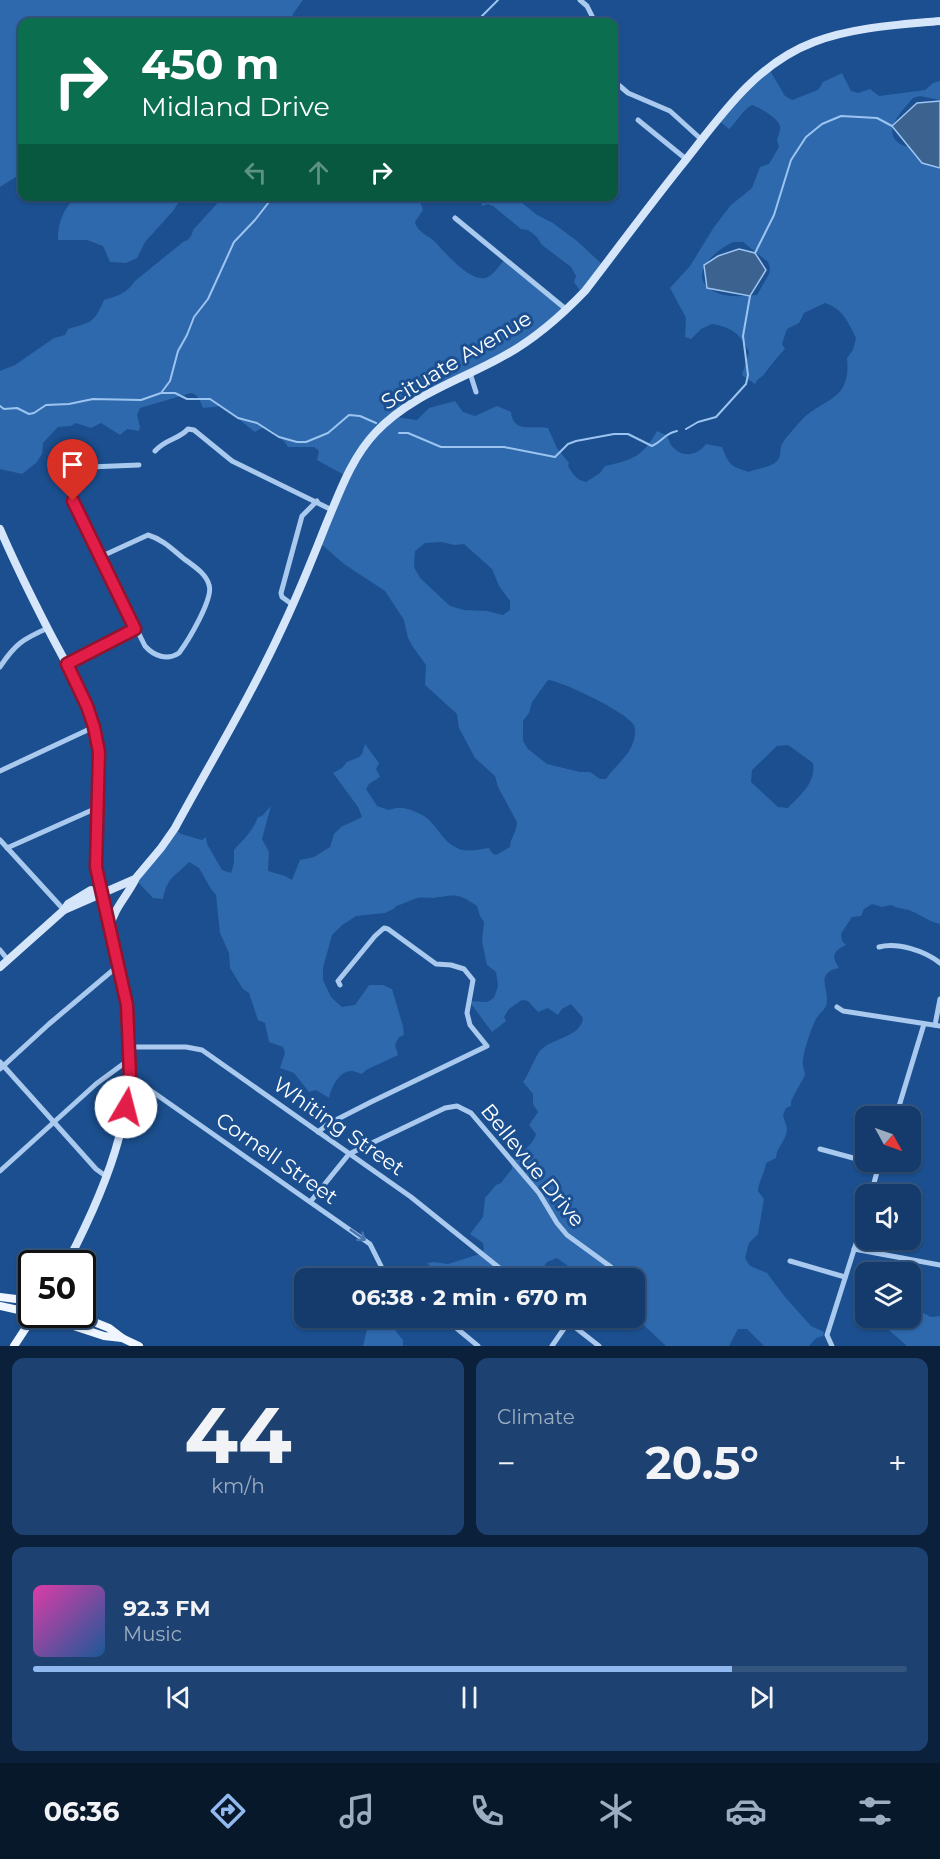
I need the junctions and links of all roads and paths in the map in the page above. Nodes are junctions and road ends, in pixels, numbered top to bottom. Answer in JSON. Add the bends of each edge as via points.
{"nodes":[{"id":1,"x":580,"y":0,"type":"edge"},
{"id":2,"x":593,"y":18,"type":"edge"},
{"id":3,"x":940,"y":21,"type":"edge"},
{"id":4,"x":618,"y":84,"type":"edge"},
{"id":5,"x":638,"y":120,"type":"dead end"},
{"id":6,"x":702,"y":140,"type":"junction"},
{"id":7,"x":686,"y":159,"type":"junction"},
{"id":8,"x":455,"y":218,"type":"dead end"},
{"id":9,"x":567,"y":310,"type":"junction"},
{"id":10,"x":470,"y":373,"type":"junction"},
{"id":11,"x":476,"y":392,"type":"dead end"},
{"id":12,"x":155,"y":451,"type":"dead end"},
{"id":13,"x":139,"y":465,"type":"dead end"},
{"id":14,"x":317,"y":501,"type":"junction"},
{"id":15,"x":332,"y":510,"type":"junction"},
{"id":16,"x":0,"y":529,"type":"edge"},
{"id":17,"x":100,"y":557,"type":"junction"},
{"id":18,"x":292,"y":605,"type":"junction"},
{"id":19,"x":48,"y":628,"type":"junction"},
{"id":20,"x":135,"y":629,"type":"junction"},
{"id":21,"x":67,"y":664,"type":"junction"},
{"id":22,"x":0,"y":667,"type":"edge"},
{"id":23,"x":94,"y":727,"type":"junction"},
{"id":24,"x":0,"y":771,"type":"edge"},
{"id":25,"x":99,"y":807,"type":"junction"},
{"id":26,"x":0,"y":840,"type":"edge"},
{"id":27,"x":7,"y":848,"type":"junction"},
{"id":28,"x":135,"y":879,"type":"junction"},
{"id":29,"x":101,"y":893,"type":"junction"},
{"id":30,"x":64,"y":910,"type":"junction"},
{"id":31,"x":110,"y":928,"type":"junction"},
{"id":32,"x":879,"y":947,"type":"dead end"},
{"id":33,"x":0,"y":950,"type":"edge"},
{"id":34,"x":8,"y":960,"type":"junction"},
{"id":35,"x":940,"y":963,"type":"edge"},
{"id":36,"x":119,"y":965,"type":"junction"},
{"id":37,"x":0,"y":967,"type":"edge"},
{"id":38,"x":340,"y":985,"type":"dead end"},
{"id":39,"x":940,"y":999,"type":"edge"},
{"id":40,"x":837,"y":1007,"type":"dead end"},
{"id":41,"x":924,"y":1024,"type":"junction"},
{"id":42,"x":937,"y":1026,"type":"edge"},
{"id":43,"x":129,"y":1047,"type":"junction"},
{"id":44,"x":130,"y":1059,"type":"junction"},
{"id":45,"x":1,"y":1066,"type":"edge"},
{"id":46,"x":130,"y":1076,"type":"junction"},
{"id":47,"x":899,"y":1106,"type":"edge"},
{"id":48,"x":55,"y":1123,"type":"junction"},
{"id":49,"x":318,"y":1132,"type":"junction"},
{"id":50,"x":820,"y":1149,"type":"dead end"},
{"id":51,"x":350,"y":1154,"type":"junction"},
{"id":52,"x":855,"y":1157,"type":"edge"},
{"id":53,"x":0,"y":1171,"type":"edge"},
{"id":54,"x":107,"y":1177,"type":"junction"},
{"id":55,"x":311,"y":1201,"type":"junction"},
{"id":56,"x":855,"y":1246,"type":"edge"},
{"id":57,"x":854,"y":1249,"type":"junction"},
{"id":58,"x":73,"y":1250,"type":"edge"},
{"id":59,"x":790,"y":1261,"type":"dead end"},
{"id":60,"x":940,"y":1265,"type":"edge"},
{"id":61,"x":611,"y":1267,"type":"dead end"},
{"id":62,"x":381,"y":1268,"type":"edge"},
{"id":63,"x":500,"y":1268,"type":"edge"},
{"id":64,"x":845,"y":1277,"type":"junction"},
{"id":65,"x":0,"y":1297,"type":"edge"},
{"id":66,"x":18,"y":1299,"type":"edge"},
{"id":67,"x":0,"y":1306,"type":"edge"},
{"id":68,"x":18,"y":1310,"type":"edge"},
{"id":69,"x":96,"y":1323,"type":"edge"},
{"id":70,"x":25,"y":1328,"type":"edge"},
{"id":71,"x":81,"y":1328,"type":"edge"},
{"id":72,"x":456,"y":1328,"type":"edge"},
{"id":73,"x":564,"y":1328,"type":"edge"},
{"id":74,"x":580,"y":1328,"type":"edge"},
{"id":75,"x":122,"y":1338,"type":"junction"},
{"id":76,"x":14,"y":1346,"type":"edge"},
{"id":77,"x":139,"y":1346,"type":"edge"},
{"id":78,"x":478,"y":1346,"type":"edge"},
{"id":79,"x":552,"y":1346,"type":"edge"},
{"id":80,"x":599,"y":1346,"type":"edge"},
{"id":81,"x":832,"y":1346,"type":"edge"}],
"edges":[{"from":1,"to":2,"type":"street"},
{"from":3,"to":6,"type":"main road","name":"Scituate Avenue","via":[[844,33],[804,47],[761,73],[730,103]]},
{"from":4,"to":6,"type":"street","via":[[628,93],[670,111]]},
{"from":5,"to":7,"type":"street"},
{"from":6,"to":7,"type":"main road","name":"Scituate Avenue"},
{"from":7,"to":9,"type":"main road","name":"Scituate Avenue"},
{"from":8,"to":9,"type":"street"},
{"from":9,"to":10,"type":"main road","name":"Scituate Avenue","via":[[532,339]]},
{"from":10,"to":11,"type":"street"},
{"from":10,"to":15,"type":"main road","name":"Scituate Avenue","via":[[421,398],[377,430],[354,462]]},
{"from":12,"to":14,"type":"street","via":[[169,439],[194,430],[232,461]]},
{"from":13,"to":17,"type":"street","via":[[89,467],[74,484],[73,501]]},
{"from":14,"to":15,"type":"street"},
{"from":14,"to":18,"type":"street","via":[[302,516],[281,593]]},
{"from":15,"to":18,"type":"main road","name":"Scituate Avenue"},
{"from":16,"to":19,"type":"main road"},
{"from":17,"to":20,"type":"street"},
{"from":17,"to":20,"type":"street","via":[[148,535],[160,539],[207,580],[207,602],[176,656],[164,657],[150,651]]},
{"from":18,"to":28,"type":"main road","name":"Scituate Avenue","via":[[265,663],[175,828]]},
{"from":19,"to":21,"type":"main road"},
{"from":19,"to":22,"type":"street","via":[[13,648]]},
{"from":20,"to":21,"type":"street"},
{"from":21,"to":23,"type":"main road"},
{"from":23,"to":24,"type":"street"},
{"from":23,"to":25,"type":"main road","via":[[99,752]]},
{"from":25,"to":27,"type":"street"},
{"from":25,"to":29,"type":"main road","via":[[96,867]]},
{"from":26,"to":27,"type":"street"},
{"from":27,"to":30,"type":"street"},
{"from":28,"to":29,"type":"main road","name":"Scituate Avenue"},
{"from":28,"to":31,"type":"main road","via":[[116,909]]},
{"from":29,"to":30,"type":"main road","name":"Scituate Avenue"},
{"from":29,"to":31,"type":"main road"},
{"from":30,"to":34,"type":"main road","name":"Scituate Avenue"},
{"from":31,"to":36,"type":"main road"},
{"from":32,"to":35,"type":"street","via":[[897,945]]},
{"from":33,"to":34,"type":"street"},
{"from":34,"to":37,"type":"main road","name":"Scituate Avenue"},
{"from":36,"to":43,"type":"main road","via":[[127,1005]]},
{"from":36,"to":45,"type":"street"},
{"from":38,"to":49,"type":"street","via":[[338,981],[375,936],[388,929],[436,964],[464,969],[473,980],[467,1013],[487,1046]]},
{"from":39,"to":42,"type":"street"},
{"from":40,"to":41,"type":"street"},
{"from":41,"to":42,"type":"street"},
{"from":41,"to":47,"type":"street"},
{"from":43,"to":44,"type":"main road"},
{"from":43,"to":49,"type":"street","name":"Whiting Street","via":[[202,1050]]},
{"from":44,"to":46,"type":"main road"},
{"from":44,"to":48,"type":"street","via":[[96,1084]]},
{"from":45,"to":48,"type":"street"},
{"from":46,"to":54,"type":"main road","via":[[116,1151]]},
{"from":46,"to":55,"type":"street","name":"Cornell Street"},
{"from":48,"to":53,"type":"street"},
{"from":48,"to":54,"type":"street"},
{"from":49,"to":51,"type":"street","name":"Whiting Street"},
{"from":50,"to":52,"type":"street"},
{"from":51,"to":55,"type":"street","name":"Bellevue Drive"},
{"from":51,"to":61,"type":"street","name":"Bellevue Drive","via":[[445,1108],[463,1108],[511,1158],[567,1235]]},
{"from":51,"to":63,"type":"street","name":"Whiting Street","via":[[430,1211]]},
{"from":54,"to":58,"type":"main road"},
{"from":55,"to":62,"type":"street","name":"Cornell Street","one_way":true,"via":[[370,1244]]},
{"from":56,"to":57,"type":"street"},
{"from":57,"to":60,"type":"street"},
{"from":57,"to":64,"type":"street"},
{"from":59,"to":64,"type":"street"},
{"from":64,"to":81,"type":"street","via":[[827,1335]]},
{"from":65,"to":66,"type":"main road"},
{"from":67,"to":68,"type":"main road"},
{"from":69,"to":75,"type":"main road"},
{"from":70,"to":76,"type":"main road"},
{"from":71,"to":75,"type":"main road"},
{"from":72,"to":78,"type":"street"},
{"from":73,"to":79,"type":"street"},
{"from":74,"to":80,"type":"street"},
{"from":75,"to":77,"type":"main road"}]}
